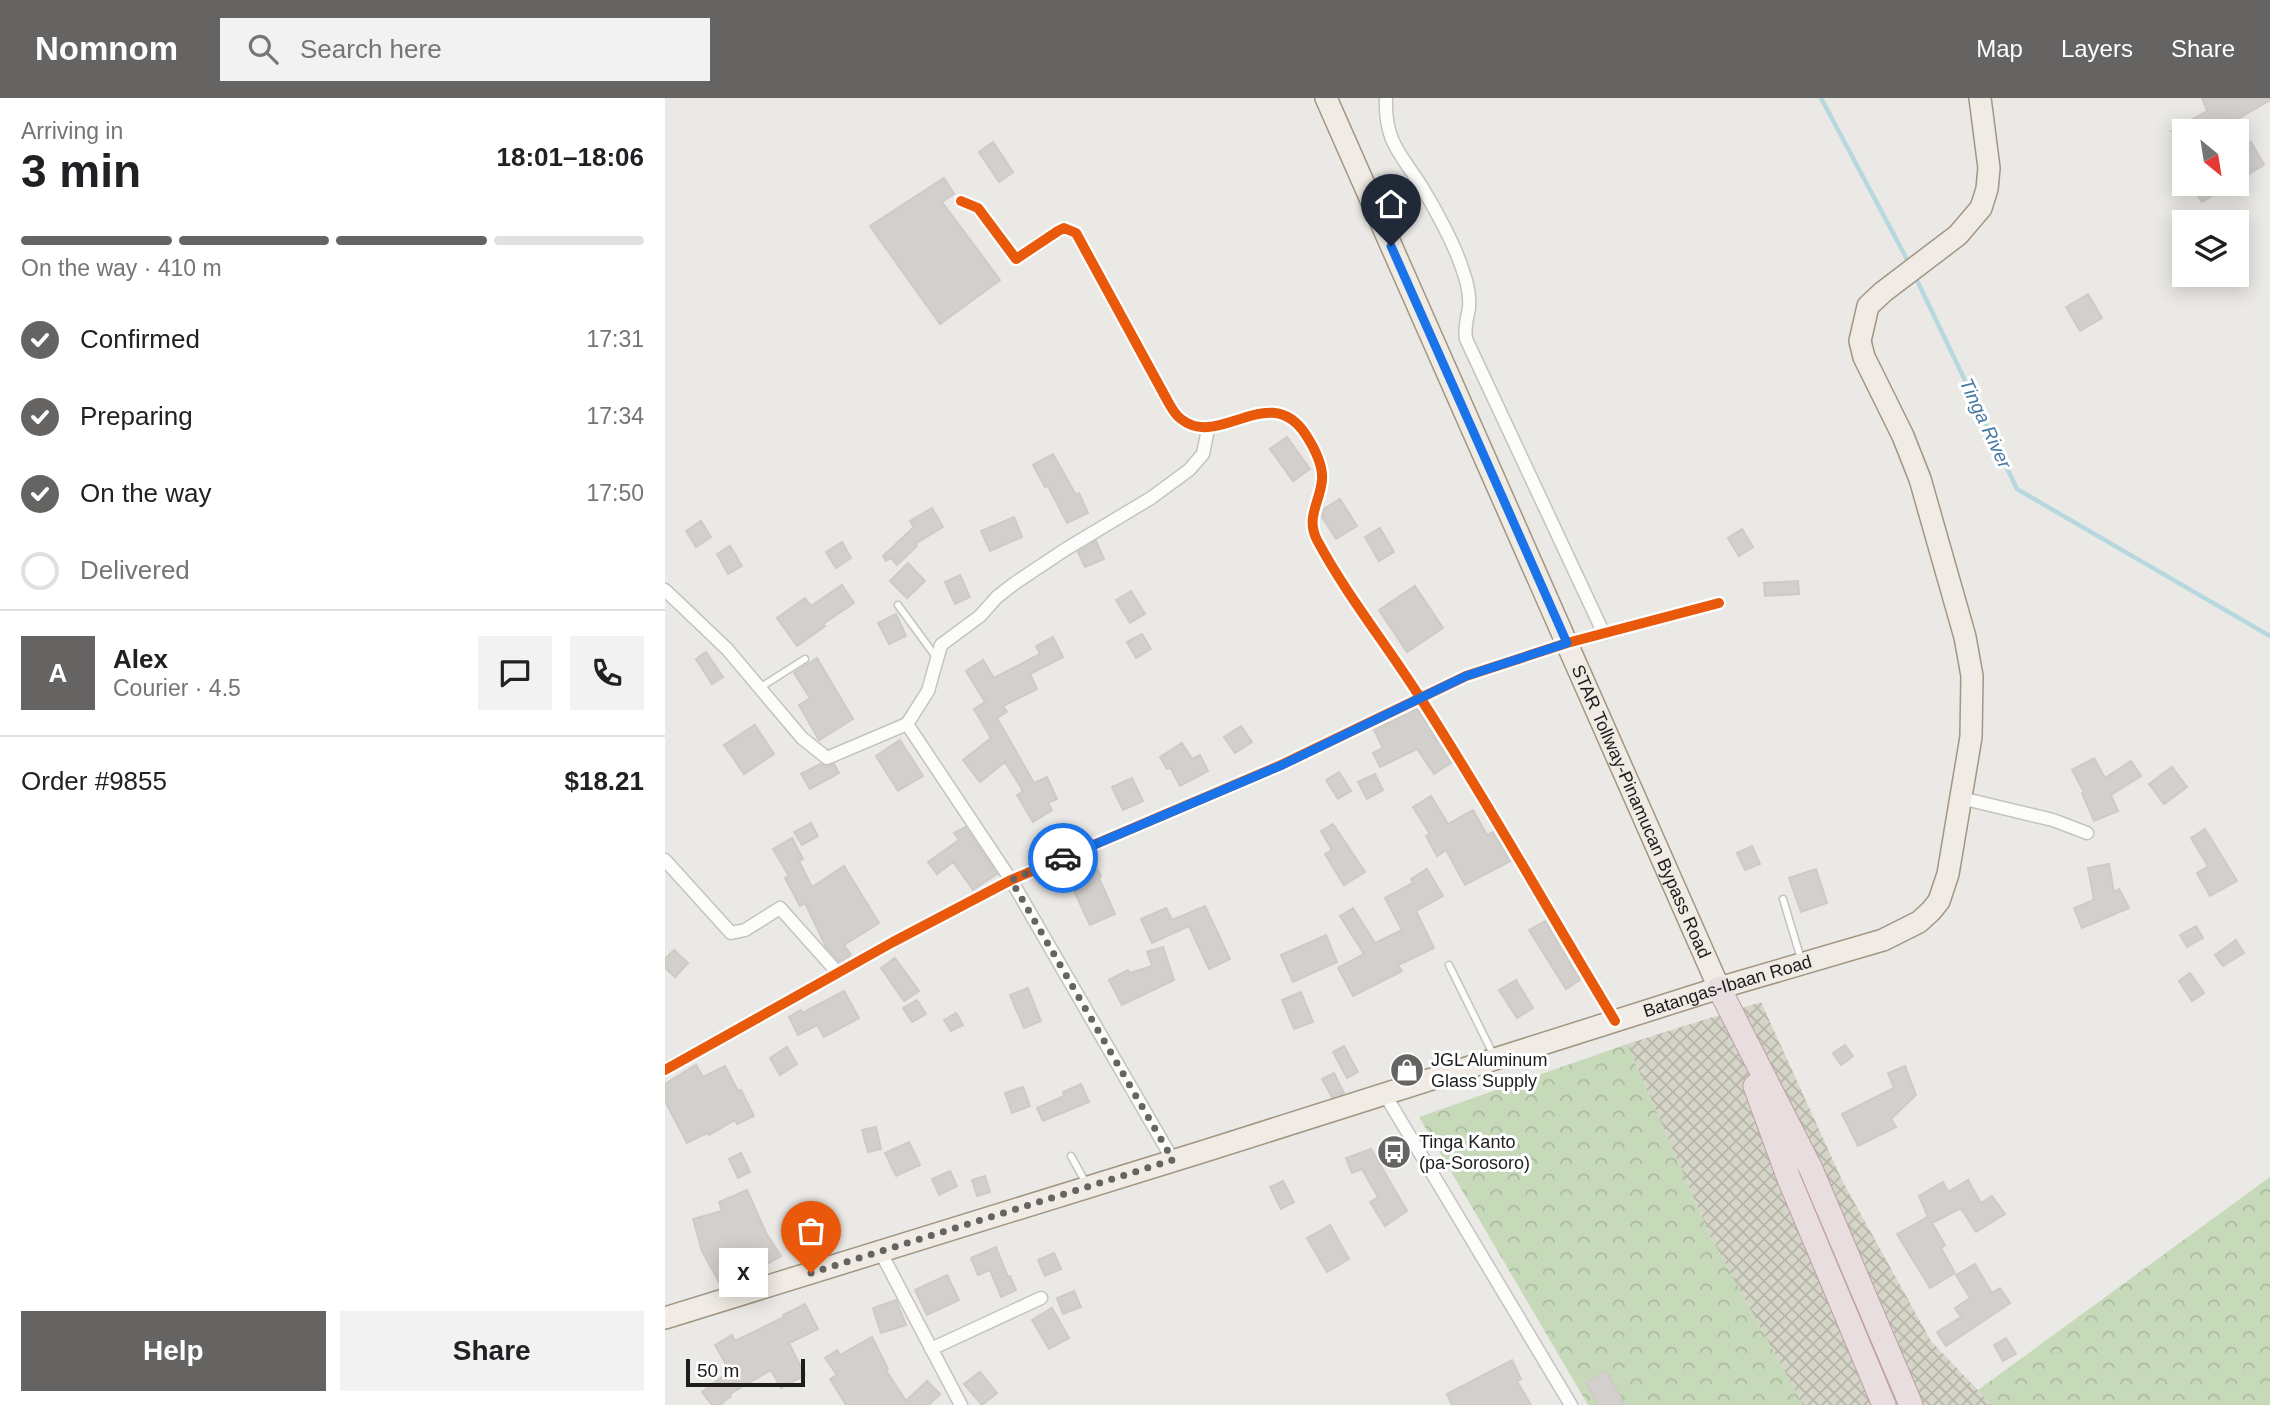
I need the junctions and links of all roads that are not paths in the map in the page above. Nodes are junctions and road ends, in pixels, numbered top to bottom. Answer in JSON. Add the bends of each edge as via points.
{"nodes":[{"id":1,"x":1326,"y":98,"type":"edge"},
{"id":2,"x":1386,"y":98,"type":"edge"},
{"id":3,"x":1980,"y":98,"type":"edge"},
{"id":4,"x":961,"y":201,"type":"dead end"},
{"id":5,"x":1208,"y":429,"type":"junction"},
{"id":6,"x":665,"y":590,"type":"edge"},
{"id":7,"x":1719,"y":603,"type":"dead end"},
{"id":8,"x":898,"y":605,"type":"dead end"},
{"id":9,"x":1604,"y":634,"type":"junction"},
{"id":10,"x":1567,"y":643,"type":"junction"},
{"id":11,"x":936,"y":657,"type":"junction"},
{"id":12,"x":805,"y":659,"type":"dead end"},
{"id":13,"x":761,"y":687,"type":"junction"},
{"id":14,"x":1421,"y":698,"type":"junction"},
{"id":15,"x":907,"y":724,"type":"junction"},
{"id":16,"x":1961,"y":798,"type":"junction"},
{"id":17,"x":2087,"y":833,"type":"dead end"},
{"id":18,"x":665,"y":860,"type":"edge"},
{"id":19,"x":1011,"y":880,"type":"junction"},
{"id":20,"x":1783,"y":899,"type":"dead end"},
{"id":21,"x":1803,"y":964,"type":"junction"},
{"id":22,"x":1449,"y":965,"type":"dead end"},
{"id":23,"x":838,"y":973,"type":"junction"},
{"id":24,"x":1719,"y":988,"type":"junction"},
{"id":25,"x":1615,"y":1021,"type":"junction"},
{"id":26,"x":1495,"y":1059,"type":"junction"},
{"id":27,"x":665,"y":1070,"type":"edge"},
{"id":28,"x":1384,"y":1093,"type":"junction"},
{"id":29,"x":1071,"y":1156,"type":"dead end"},
{"id":30,"x":1173,"y":1160,"type":"junction"},
{"id":31,"x":1088,"y":1187,"type":"junction"},
{"id":32,"x":880,"y":1251,"type":"junction"},
{"id":33,"x":1041,"y":1298,"type":"dead end"},
{"id":34,"x":665,"y":1318,"type":"edge"},
{"id":35,"x":931,"y":1349,"type":"junction"},
{"id":36,"x":961,"y":1405,"type":"edge"},
{"id":37,"x":1571,"y":1405,"type":"edge"},
{"id":38,"x":1884,"y":1405,"type":"edge"},
{"id":39,"x":1911,"y":1405,"type":"edge"}],
"edges":[{"from":1,"to":10,"type":"main road","name":"STAR Tollway-Pinamucan Bypass Road"},
{"from":2,"to":9,"type":"street","via":[[1391,140],[1427,194],[1463,272],[1469,307],[1465,340]]},
{"from":3,"to":16,"type":"main road","name":"Batangas-Ibaan Road","via":[[1989,168],[1981,208],[1971,223],[1868,306],[1860,341],[1920,479],[1965,637],[1973,710]]},
{"from":4,"to":5,"type":"street","via":[[978,208],[1016,259],[1064,228],[1076,233],[1174,411],[1181,420]]},
{"from":5,"to":11,"type":"street","via":[[1203,454],[1189,470],[1005,590],[941,645]]},
{"from":5,"to":14,"type":"street","via":[[1262,412],[1295,421],[1320,464],[1322,479],[1311,523],[1315,537]]},
{"from":6,"to":13,"type":"street"},
{"from":7,"to":9,"type":"street"},
{"from":8,"to":11,"type":"lane"},
{"from":9,"to":10,"type":"street"},
{"from":10,"to":14,"type":"street","via":[[1466,676]]},
{"from":10,"to":24,"type":"main road","name":"STAR Tollway-Pinamucan Bypass Road"},
{"from":11,"to":15,"type":"street","via":[[928,691]]},
{"from":12,"to":13,"type":"lane"},
{"from":13,"to":15,"type":"street","via":[[802,738],[827,758]]},
{"from":14,"to":19,"type":"street","via":[[1282,765]]},
{"from":14,"to":25,"type":"street"},
{"from":15,"to":19,"type":"street"},
{"from":16,"to":17,"type":"street"},
{"from":16,"to":21,"type":"main road","name":"Batangas-Ibaan Road","via":[[1945,888],[1931,911],[1883,940]]},
{"from":18,"to":23,"type":"street","via":[[731,933],[745,930],[780,908]]},
{"from":19,"to":23,"type":"street"},
{"from":19,"to":30,"type":"street"},
{"from":20,"to":21,"type":"lane"},
{"from":21,"to":24,"type":"main road","name":"Batangas-Ibaan Road"},
{"from":22,"to":26,"type":"lane"},
{"from":23,"to":27,"type":"street"},
{"from":24,"to":25,"type":"main road","name":"Batangas-Ibaan Road"},
{"from":24,"to":38,"type":"highway","via":[[1789,1179]]},
{"from":24,"to":39,"type":"highway","via":[[1811,1169]]},
{"from":25,"to":26,"type":"main road","name":"Batangas-Ibaan Road"},
{"from":26,"to":28,"type":"main road","name":"Batangas-Ibaan Road"},
{"from":28,"to":30,"type":"main road","name":"Batangas-Ibaan Road"},
{"from":28,"to":37,"type":"street"},
{"from":29,"to":31,"type":"lane"},
{"from":30,"to":31,"type":"main road","name":"Batangas-Ibaan Road"},
{"from":31,"to":32,"type":"main road","name":"Batangas-Ibaan Road"},
{"from":32,"to":34,"type":"main road","name":"Batangas-Ibaan Road"},
{"from":32,"to":35,"type":"street"},
{"from":33,"to":35,"type":"street"},
{"from":35,"to":36,"type":"street"}]}
